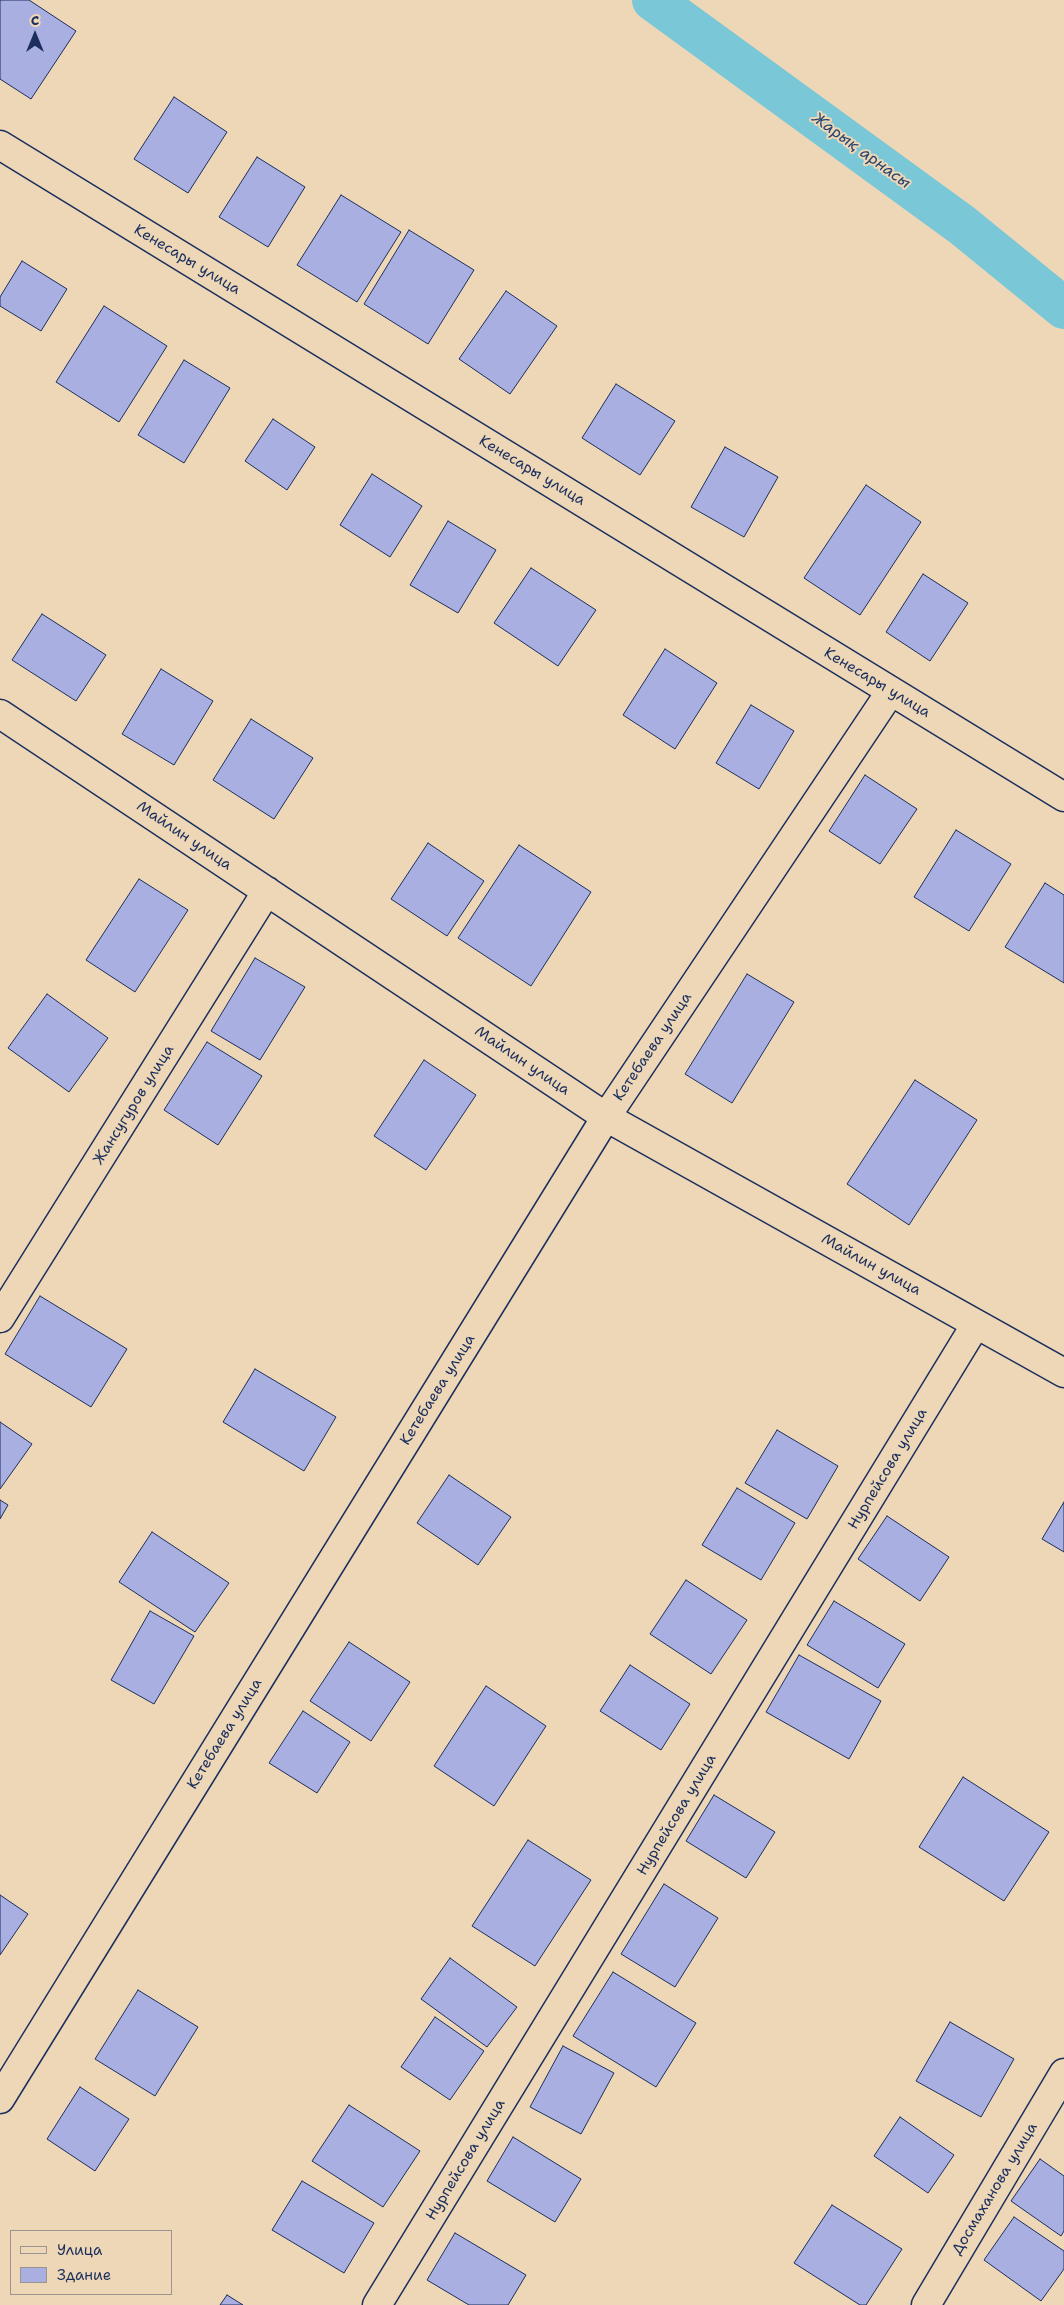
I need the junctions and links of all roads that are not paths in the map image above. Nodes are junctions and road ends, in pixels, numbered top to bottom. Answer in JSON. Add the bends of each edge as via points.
{"nodes":[{"id":1,"x":0,"y":145,"type":"edge"},
{"id":2,"x":891,"y":691,"type":"junction"},
{"id":3,"x":0,"y":714,"type":"edge"},
{"id":4,"x":1064,"y":797,"type":"edge"},
{"id":5,"x":267,"y":891,"type":"junction"},
{"id":6,"x":606,"y":1117,"type":"junction"},
{"id":7,"x":0,"y":1318,"type":"edge"},
{"id":8,"x":976,"y":1324,"type":"junction"},
{"id":9,"x":1064,"y":1373,"type":"edge"},
{"id":10,"x":1064,"y":2073,"type":"edge"},
{"id":11,"x":0,"y":2099,"type":"edge"},
{"id":12,"x":377,"y":2305,"type":"edge"},
{"id":13,"x":926,"y":2305,"type":"edge"}],
"edges":[{"from":1,"to":2,"type":"street","name":"Кенесары улица"},
{"from":2,"to":4,"type":"street","name":"Кенесары улица"},
{"from":2,"to":6,"type":"street","name":"Кетебаева улица"},
{"from":3,"to":5,"type":"street","name":"Майлин улица"},
{"from":5,"to":6,"type":"street","name":"Майлин улица"},
{"from":5,"to":7,"type":"street","name":"Жансугуров улица"},
{"from":6,"to":8,"type":"street","name":"Майлин улица"},
{"from":6,"to":11,"type":"street","name":"Кетебаева улица"},
{"from":8,"to":9,"type":"street","name":"Майлин улица"},
{"from":8,"to":12,"type":"street","name":"Нурпейсова улица"},
{"from":10,"to":13,"type":"street","name":"Досмаханова улица"}]}
